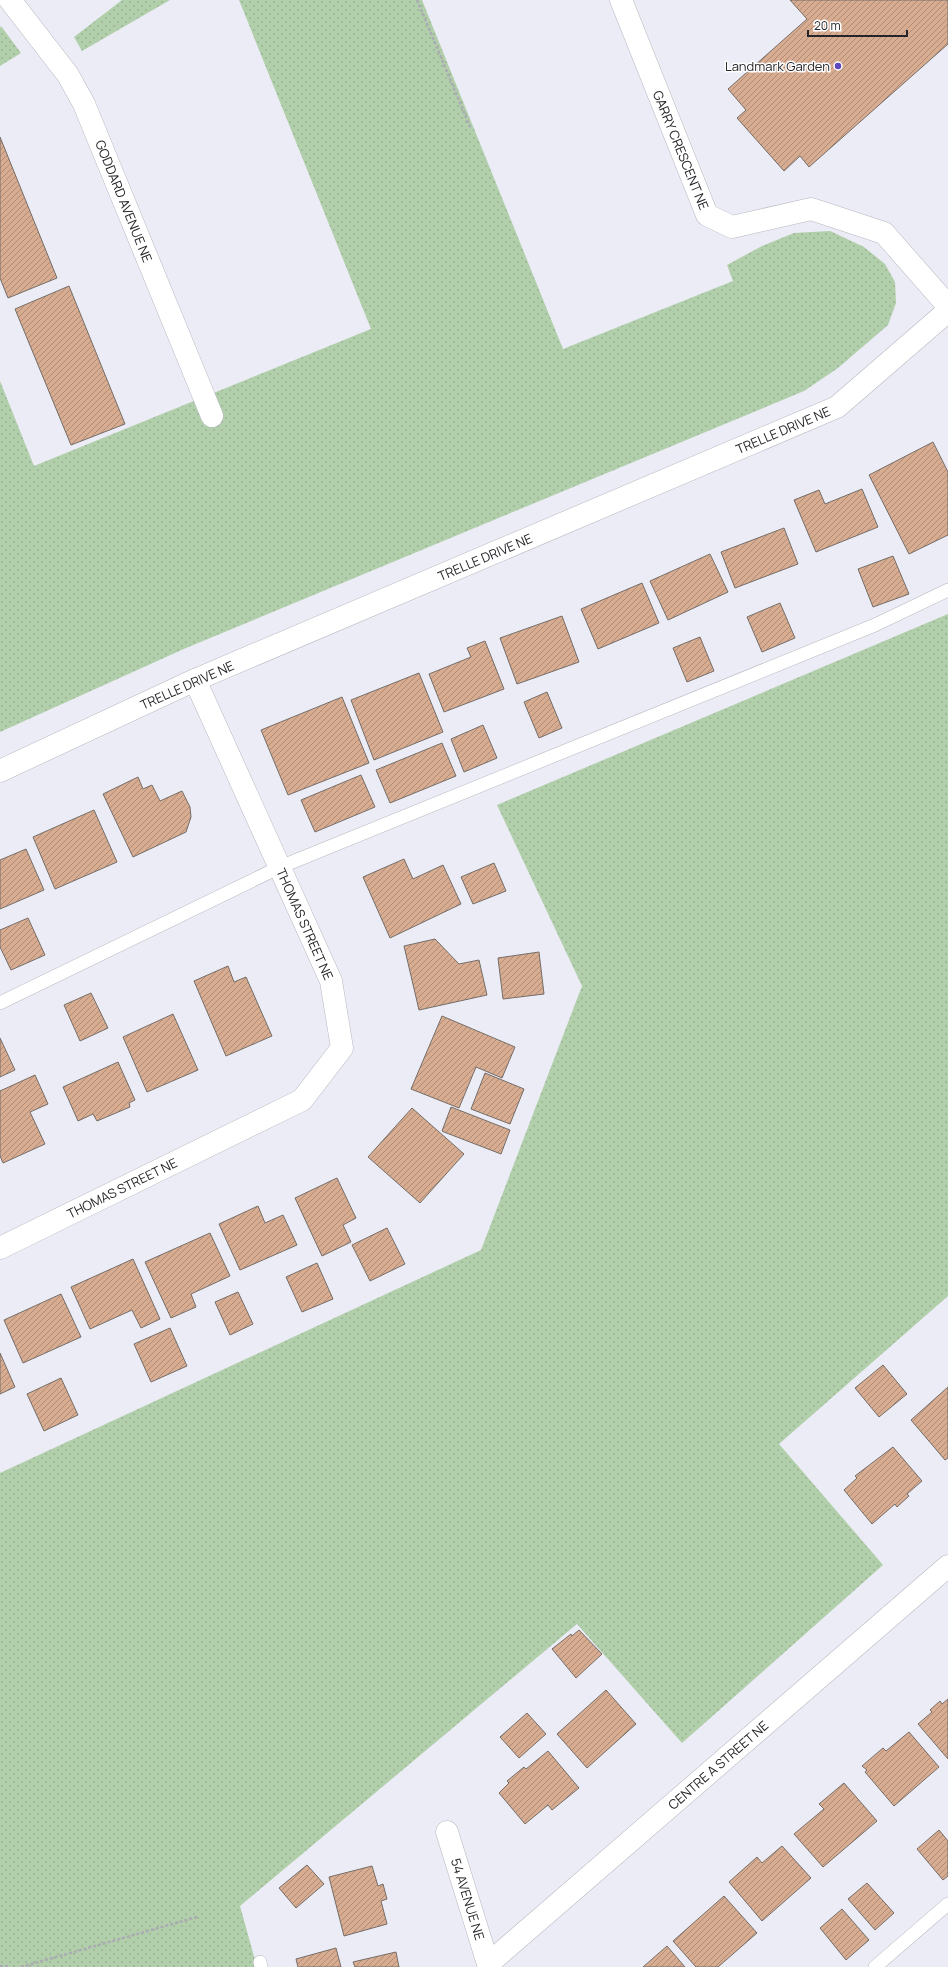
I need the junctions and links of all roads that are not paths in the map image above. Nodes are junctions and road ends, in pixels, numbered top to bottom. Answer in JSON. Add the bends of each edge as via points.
{"nodes":[{"id":1,"x":10,"y":0,"type":"edge"},
{"id":2,"x":621,"y":0,"type":"edge"},
{"id":3,"x":948,"y":306,"type":"edge"},
{"id":4,"x":948,"y":311,"type":"edge"},
{"id":5,"x":212,"y":416,"type":"dead end"},
{"id":6,"x":948,"y":590,"type":"edge"},
{"id":7,"x":195,"y":680,"type":"junction"},
{"id":8,"x":0,"y":771,"type":"edge"},
{"id":9,"x":280,"y":867,"type":"junction"},
{"id":10,"x":0,"y":1003,"type":"edge"},
{"id":11,"x":0,"y":1248,"type":"edge"},
{"id":12,"x":948,"y":1566,"type":"edge"},
{"id":13,"x":447,"y":1832,"type":"dead end"},
{"id":14,"x":948,"y":1904,"type":"edge"},
{"id":15,"x":488,"y":1965,"type":"edge"},
{"id":16,"x":875,"y":1967,"type":"edge"}],
"edges":[{"from":1,"to":5,"type":"street","name":"GODDARD AVENUE NE","via":[[68,75],[84,104]]},
{"from":2,"to":3,"type":"street","name":"GARRY CRESCENT NE","via":[[707,215],[732,227],[811,209],[884,233]]},
{"from":4,"to":7,"type":"street","name":"TRELLE DRIVE NE","via":[[837,408]]},
{"from":6,"to":9,"type":"lane","via":[[874,626]]},
{"from":7,"to":8,"type":"street","name":"TRELLE DRIVE NE"},
{"from":7,"to":9,"type":"street","name":"THOMAS STREET NE"},
{"from":9,"to":10,"type":"lane"},
{"from":9,"to":11,"type":"street","name":"THOMAS STREET NE","via":[[331,981],[342,1048],[302,1100]]},
{"from":12,"to":15,"type":"street","name":"CENTRE A STREET NE"},
{"from":13,"to":15,"type":"street","name":"54 AVENUE NE"},
{"from":14,"to":16,"type":"lane"}]}
